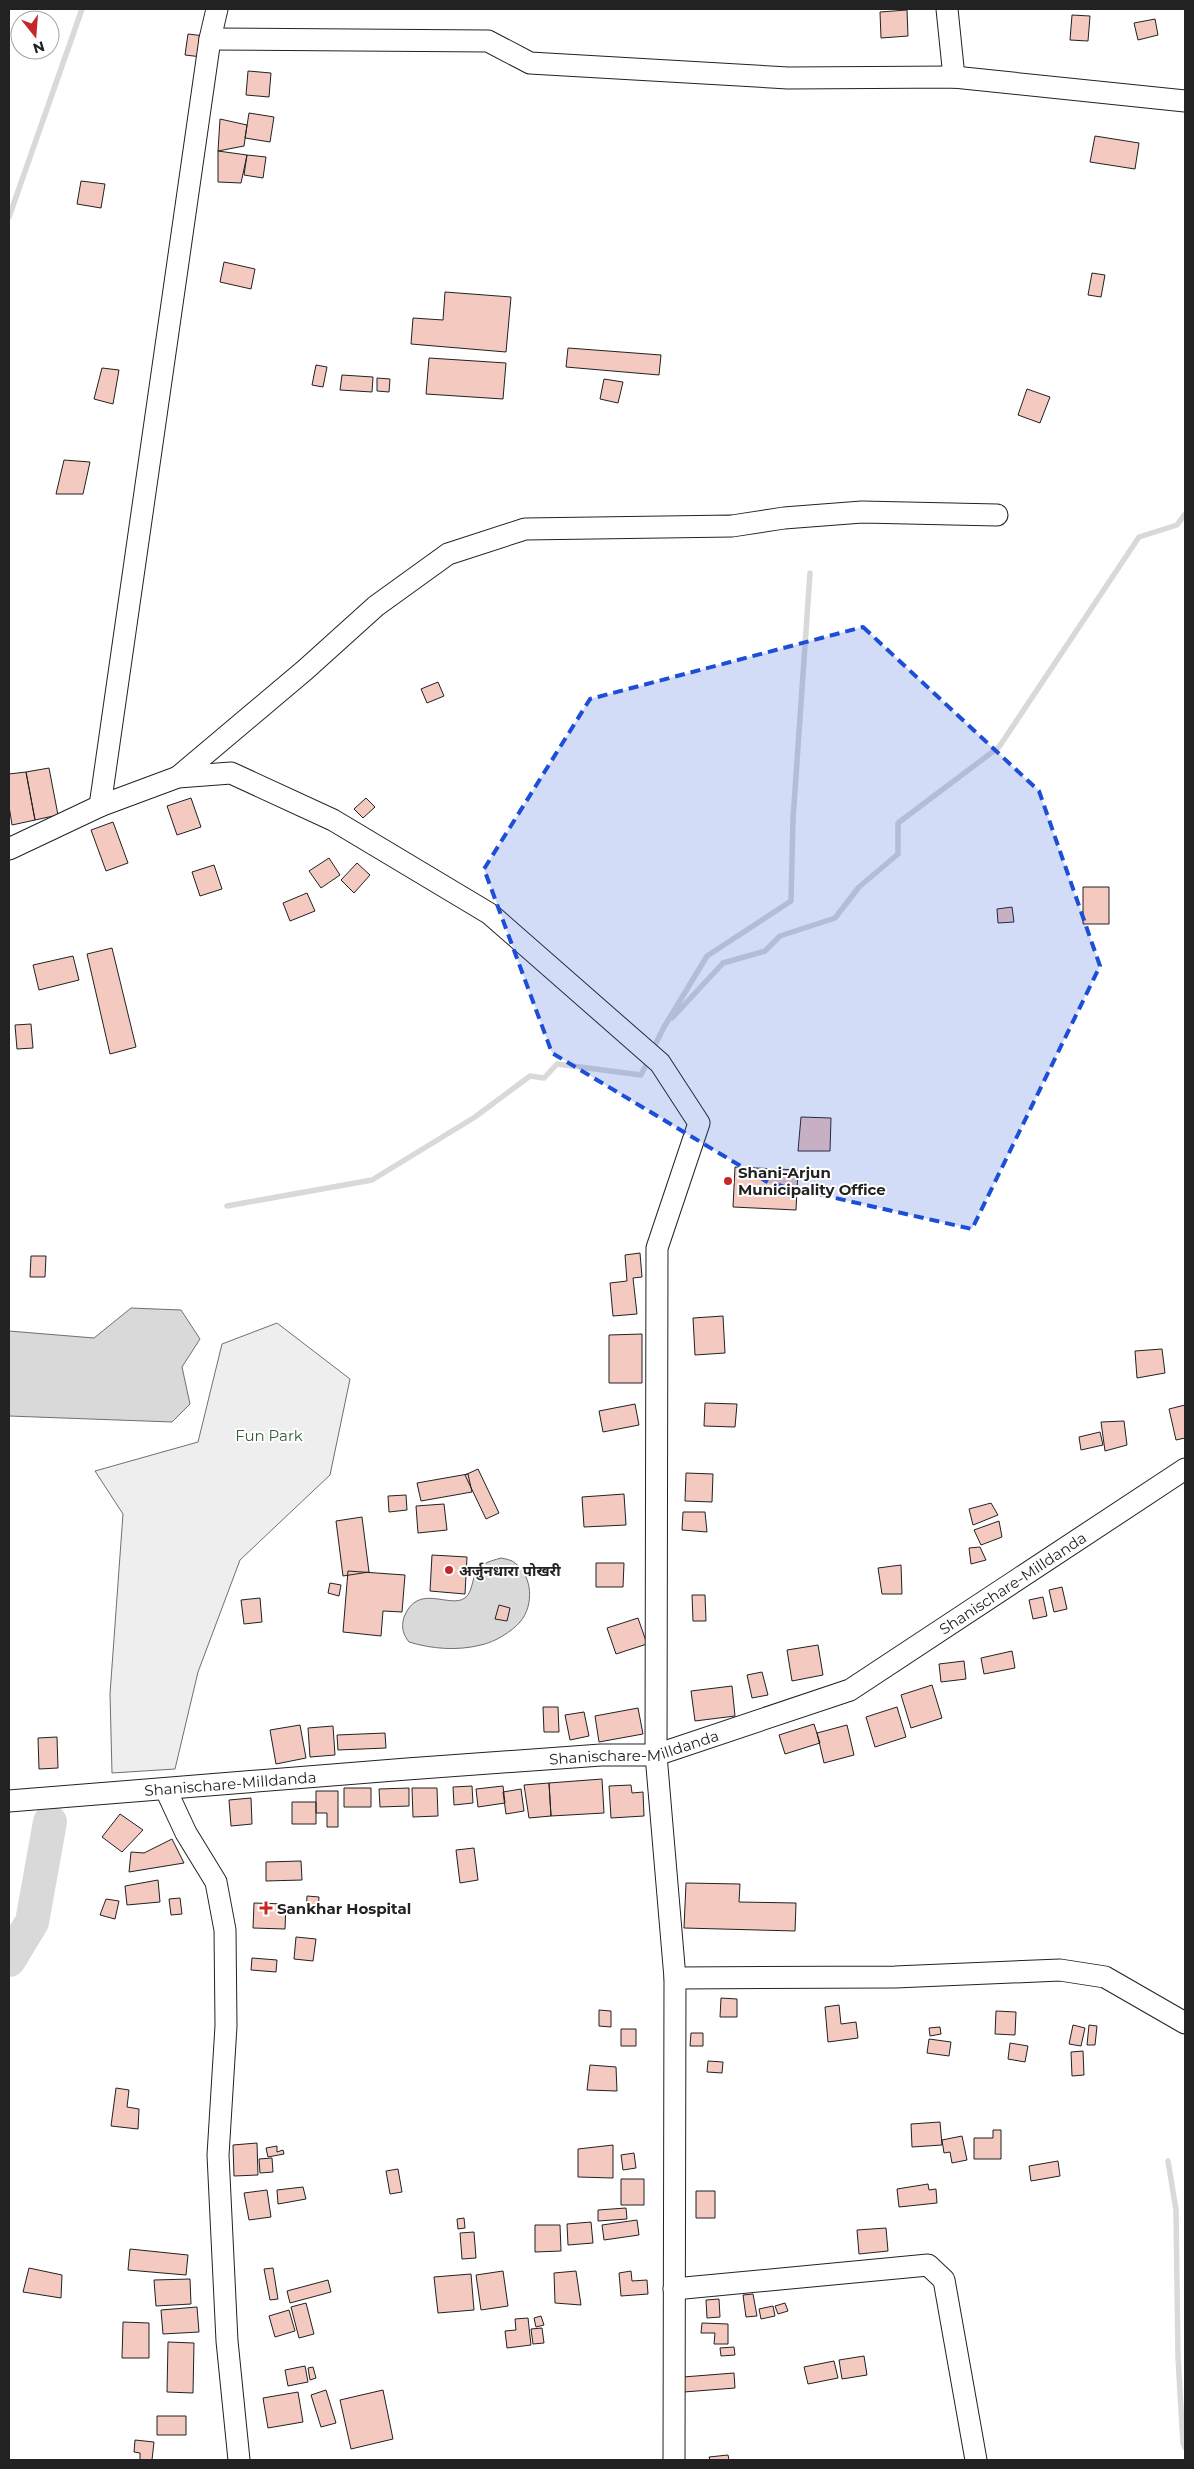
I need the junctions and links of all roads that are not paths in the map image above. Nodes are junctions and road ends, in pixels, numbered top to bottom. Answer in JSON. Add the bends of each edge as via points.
{"nodes":[{"id":1,"x":216,"y":9,"type":"edge"},
{"id":2,"x":946,"y":9,"type":"edge"},
{"id":3,"x":210,"y":38,"type":"junction"},
{"id":4,"x":954,"y":77,"type":"junction"},
{"id":5,"x":1185,"y":101,"type":"edge"},
{"id":6,"x":998,"y":515,"type":"dead end"},
{"id":7,"x":178,"y":777,"type":"junction"},
{"id":8,"x":100,"y":806,"type":"junction"},
{"id":9,"x":9,"y":849,"type":"edge"},
{"id":10,"x":1185,"y":1468,"type":"edge"},
{"id":11,"x":656,"y":1756,"type":"junction"},
{"id":12,"x":166,"y":1790,"type":"junction"},
{"id":13,"x":9,"y":1801,"type":"edge"},
{"id":14,"x":675,"y":1978,"type":"junction"},
{"id":15,"x":1185,"y":2023,"type":"edge"},
{"id":16,"x":674,"y":2289,"type":"junction"},
{"id":17,"x":240,"y":2460,"type":"edge"},
{"id":18,"x":674,"y":2460,"type":"edge"},
{"id":19,"x":976,"y":2460,"type":"edge"}],
"edges":[{"from":1,"to":3,"type":"street"},
{"from":2,"to":4,"type":"street"},
{"from":3,"to":4,"type":"street","via":[[488,41],[530,63],[788,78]]},
{"from":3,"to":8,"type":"street"},
{"from":4,"to":5,"type":"street"},
{"from":6,"to":7,"type":"street","via":[[862,512],[732,526],[525,529],[448,554],[376,606]]},
{"from":7,"to":8,"type":"street"},
{"from":7,"to":11,"type":"street","via":[[231,773],[333,820],[490,914],[660,1063],[698,1123],[657,1248]]},
{"from":8,"to":9,"type":"street"},
{"from":10,"to":11,"type":"street","name":"Shanischare-Milldanda","via":[[850,1690]]},
{"from":11,"to":12,"type":"street","name":"Shanischare-Milldanda","via":[[601,1755],[408,1768]]},
{"from":11,"to":14,"type":"street"},
{"from":12,"to":13,"type":"street","name":"Shanischare-Milldanda"},
{"from":12,"to":17,"type":"street","via":[[186,1833],[216,1882],[225,1930],[226,2026],[218,2155],[227,2342]]},
{"from":14,"to":15,"type":"street","via":[[896,1977],[1060,1970],[1105,1977]]},
{"from":14,"to":16,"type":"street"},
{"from":16,"to":18,"type":"street"},
{"from":16,"to":19,"type":"street","via":[[928,2265],[944,2280]]}]}
